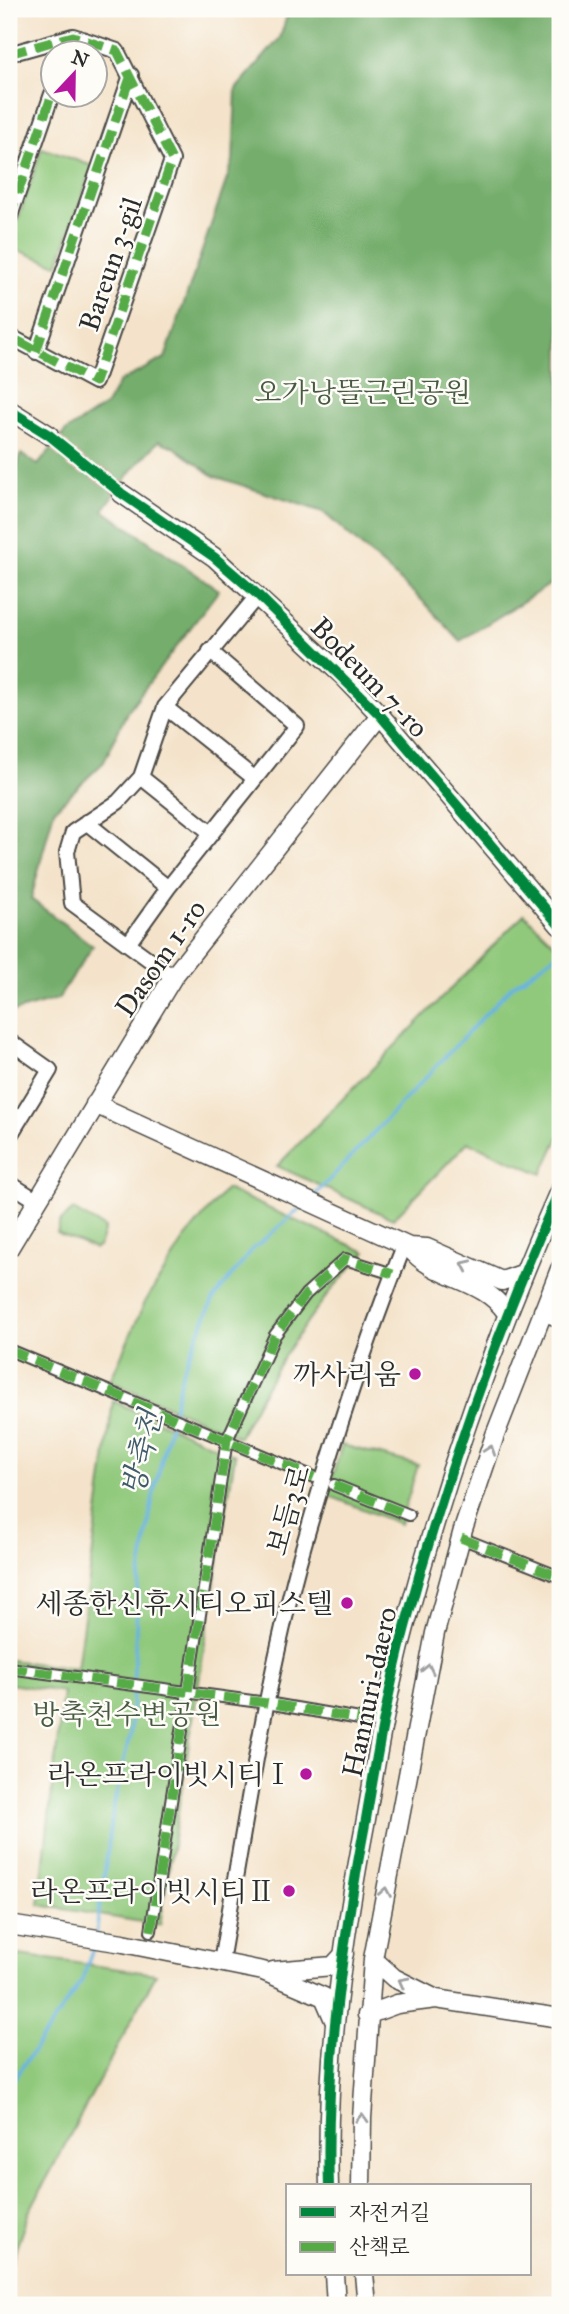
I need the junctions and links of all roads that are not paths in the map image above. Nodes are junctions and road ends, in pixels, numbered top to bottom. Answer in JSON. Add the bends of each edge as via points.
{"nodes":[{"id":1,"x":66,"y":37,"type":"joint"},
{"id":2,"x":9,"y":54,"type":"edge"},
{"id":3,"x":131,"y":75,"type":"junction"},
{"id":4,"x":47,"y":108,"type":"edge"},
{"id":5,"x":9,"y":219,"type":"edge"},
{"id":6,"x":9,"y":336,"type":"edge"},
{"id":7,"x":36,"y":352,"type":"junction"},
{"id":8,"x":9,"y":410,"type":"edge"},
{"id":9,"x":49,"y":435,"type":"tunnel mouth"},
{"id":10,"x":121,"y":493,"type":"tunnel mouth"},
{"id":11,"x":258,"y":595,"type":"junction"},
{"id":12,"x":210,"y":651,"type":"junction"},
{"id":13,"x":166,"y":707,"type":"junction"},
{"id":14,"x":380,"y":715,"type":"junction"},
{"id":15,"x":141,"y":777,"type":"junction"},
{"id":16,"x":254,"y":778,"type":"junction"},
{"id":17,"x":86,"y":822,"type":"junction"},
{"id":18,"x":211,"y":833,"type":"junction"},
{"id":19,"x":168,"y":888,"type":"junction"},
{"id":20,"x":558,"y":925,"type":"edge"},
{"id":21,"x":128,"y":943,"type":"junction"},
{"id":22,"x":173,"y":977,"type":"junction"},
{"id":23,"x":9,"y":1041,"type":"edge"},
{"id":24,"x":96,"y":1104,"type":"junction"},
{"id":25,"x":9,"y":1137,"type":"edge"},
{"id":26,"x":9,"y":1183,"type":"edge"},
{"id":27,"x":560,"y":1189,"type":"edge"},
{"id":28,"x":36,"y":1200,"type":"junction"},
{"id":29,"x":407,"y":1246,"type":"junction"},
{"id":30,"x":9,"y":1248,"type":"edge"},
{"id":31,"x":560,"y":1269,"type":"edge"},
{"id":32,"x":393,"y":1274,"type":"junction"},
{"id":33,"x":522,"y":1274,"type":"junction"},
{"id":34,"x":543,"y":1311,"type":"junction"},
{"id":35,"x":506,"y":1312,"type":"junction"},
{"id":36,"x":560,"y":1318,"type":"edge"},
{"id":37,"x":9,"y":1350,"type":"edge"},
{"id":38,"x":227,"y":1440,"type":"junction"},
{"id":39,"x":314,"y":1477,"type":"dead end"},
{"id":40,"x":334,"y":1485,"type":"dead end"},
{"id":41,"x":409,"y":1515,"type":"dead end"},
{"id":42,"x":461,"y":1538,"type":"junction"},
{"id":43,"x":560,"y":1577,"type":"edge"},
{"id":44,"x":9,"y":1668,"type":"edge"},
{"id":45,"x":189,"y":1693,"type":"junction"},
{"id":46,"x":267,"y":1703,"type":"junction"},
{"id":47,"x":383,"y":1723,"type":"junction"},
{"id":48,"x":9,"y":1925,"type":"edge"},
{"id":49,"x":151,"y":1931,"type":"dead end"},
{"id":50,"x":344,"y":1954,"type":"junction"},
{"id":51,"x":373,"y":1959,"type":"junction"},
{"id":52,"x":221,"y":1962,"type":"junction"},
{"id":53,"x":263,"y":1971,"type":"junction"},
{"id":54,"x":436,"y":1999,"type":"junction"},
{"id":55,"x":367,"y":2015,"type":"junction"},
{"id":56,"x":560,"y":2018,"type":"edge"},
{"id":57,"x":335,"y":2025,"type":"junction"},
{"id":58,"x":328,"y":2184,"type":"edge"},
{"id":59,"x":361,"y":2184,"type":"edge"},
{"id":60,"x":334,"y":2276,"type":"edge"},
{"id":61,"x":364,"y":2276,"type":"edge"},
{"id":62,"x":336,"y":2305,"type":"edge"},
{"id":63,"x":367,"y":2305,"type":"edge"}],
"edges":[{"from":1,"to":2,"type":"street"},
{"from":1,"to":3,"type":"street","via":[[117,51]]},
{"from":3,"to":7,"type":"street"},
{"from":3,"to":7,"type":"street","name":"Bareun 3-gil","via":[[172,160],[95,382]]},
{"from":4,"to":5,"type":"street"},
{"from":6,"to":7,"type":"street","name":"Bareun 3-gil"},
{"from":8,"to":9,"type":"street"},
{"from":10,"to":11,"type":"street","name":"Bodeum 7-ro"},
{"from":11,"to":12,"type":"street"},
{"from":11,"to":14,"type":"street","name":"Bodeum 7-ro"},
{"from":12,"to":13,"type":"street"},
{"from":12,"to":16,"type":"street","via":[[298,726]]},
{"from":13,"to":15,"type":"street"},
{"from":13,"to":16,"type":"street"},
{"from":14,"to":20,"type":"street","name":"Bodeum 7-ro"},
{"from":14,"to":22,"type":"street","name":"Dasom 1-ro"},
{"from":15,"to":17,"type":"street","via":[[118,802]]},
{"from":15,"to":18,"type":"street"},
{"from":16,"to":18,"type":"street"},
{"from":17,"to":19,"type":"street"},
{"from":17,"to":21,"type":"street","via":[[73,832],[67,852],[72,903]]},
{"from":18,"to":19,"type":"street"},
{"from":19,"to":21,"type":"street"},
{"from":21,"to":22,"type":"street"},
{"from":22,"to":24,"type":"street","name":"Dasom 1-ro"},
{"from":23,"to":25,"type":"street","via":[[50,1070]]},
{"from":24,"to":28,"type":"street","name":"Dasom 1-ro"},
{"from":24,"to":29,"type":"street"},
{"from":26,"to":28,"type":"street"},
{"from":27,"to":33,"type":"street","name":"Hannuri-daero"},
{"from":28,"to":30,"type":"street","name":"Dasom 1-ro"},
{"from":29,"to":32,"type":"street","name":"보듬3로"},
{"from":33,"to":29,"type":"street","one_way":true,"via":[[502,1281],[427,1248]]},
{"from":29,"to":35,"type":"street","via":[[420,1262],[491,1294]]},
{"from":31,"to":34,"type":"street","name":"Hannuri-daero"},
{"from":32,"to":38,"type":"street","via":[[345,1259],[306,1294],[275,1335]]},
{"from":32,"to":46,"type":"street","name":"보듬3로","via":[[342,1414],[299,1564]]},
{"from":33,"to":35,"type":"street","name":"Hannuri-daero"},
{"from":34,"to":36,"type":"street"},
{"from":42,"to":34,"type":"street","name":"Hannuri-daero","one_way":true},
{"from":35,"to":47,"type":"street","name":"Hannuri-daero","via":[[405,1628]]},
{"from":37,"to":38,"type":"street"},
{"from":38,"to":39,"type":"street"},
{"from":38,"to":45,"type":"street"},
{"from":40,"to":41,"type":"street"},
{"from":42,"to":43,"type":"street"},
{"from":51,"to":42,"type":"street","name":"Hannuri-daero","one_way":true,"via":[[435,1633]]},
{"from":44,"to":45,"type":"street"},
{"from":45,"to":46,"type":"street"},
{"from":45,"to":49,"type":"street"},
{"from":46,"to":47,"type":"street"},
{"from":46,"to":52,"type":"street","name":"보듬3로"},
{"from":47,"to":50,"type":"street","name":"Hannuri-daero"},
{"from":48,"to":52,"type":"street"},
{"from":50,"to":53,"type":"street","via":[[333,1966]]},
{"from":50,"to":57,"type":"street","name":"Hannuri-daero"},
{"from":54,"to":51,"type":"street","one_way":true,"via":[[394,1978]]},
{"from":51,"to":55,"type":"street","name":"Hannuri-daero"},
{"from":52,"to":53,"type":"street"},
{"from":53,"to":57,"type":"street","via":[[324,1997]]},
{"from":54,"to":55,"type":"street","via":[[397,2004]]},
{"from":54,"to":56,"type":"street"},
{"from":59,"to":55,"type":"street","name":"Hannuri-daero","one_way":true},
{"from":57,"to":58,"type":"street","name":"Hannuri-daero"},
{"from":60,"to":62,"type":"street"},
{"from":61,"to":63,"type":"street"}]}
